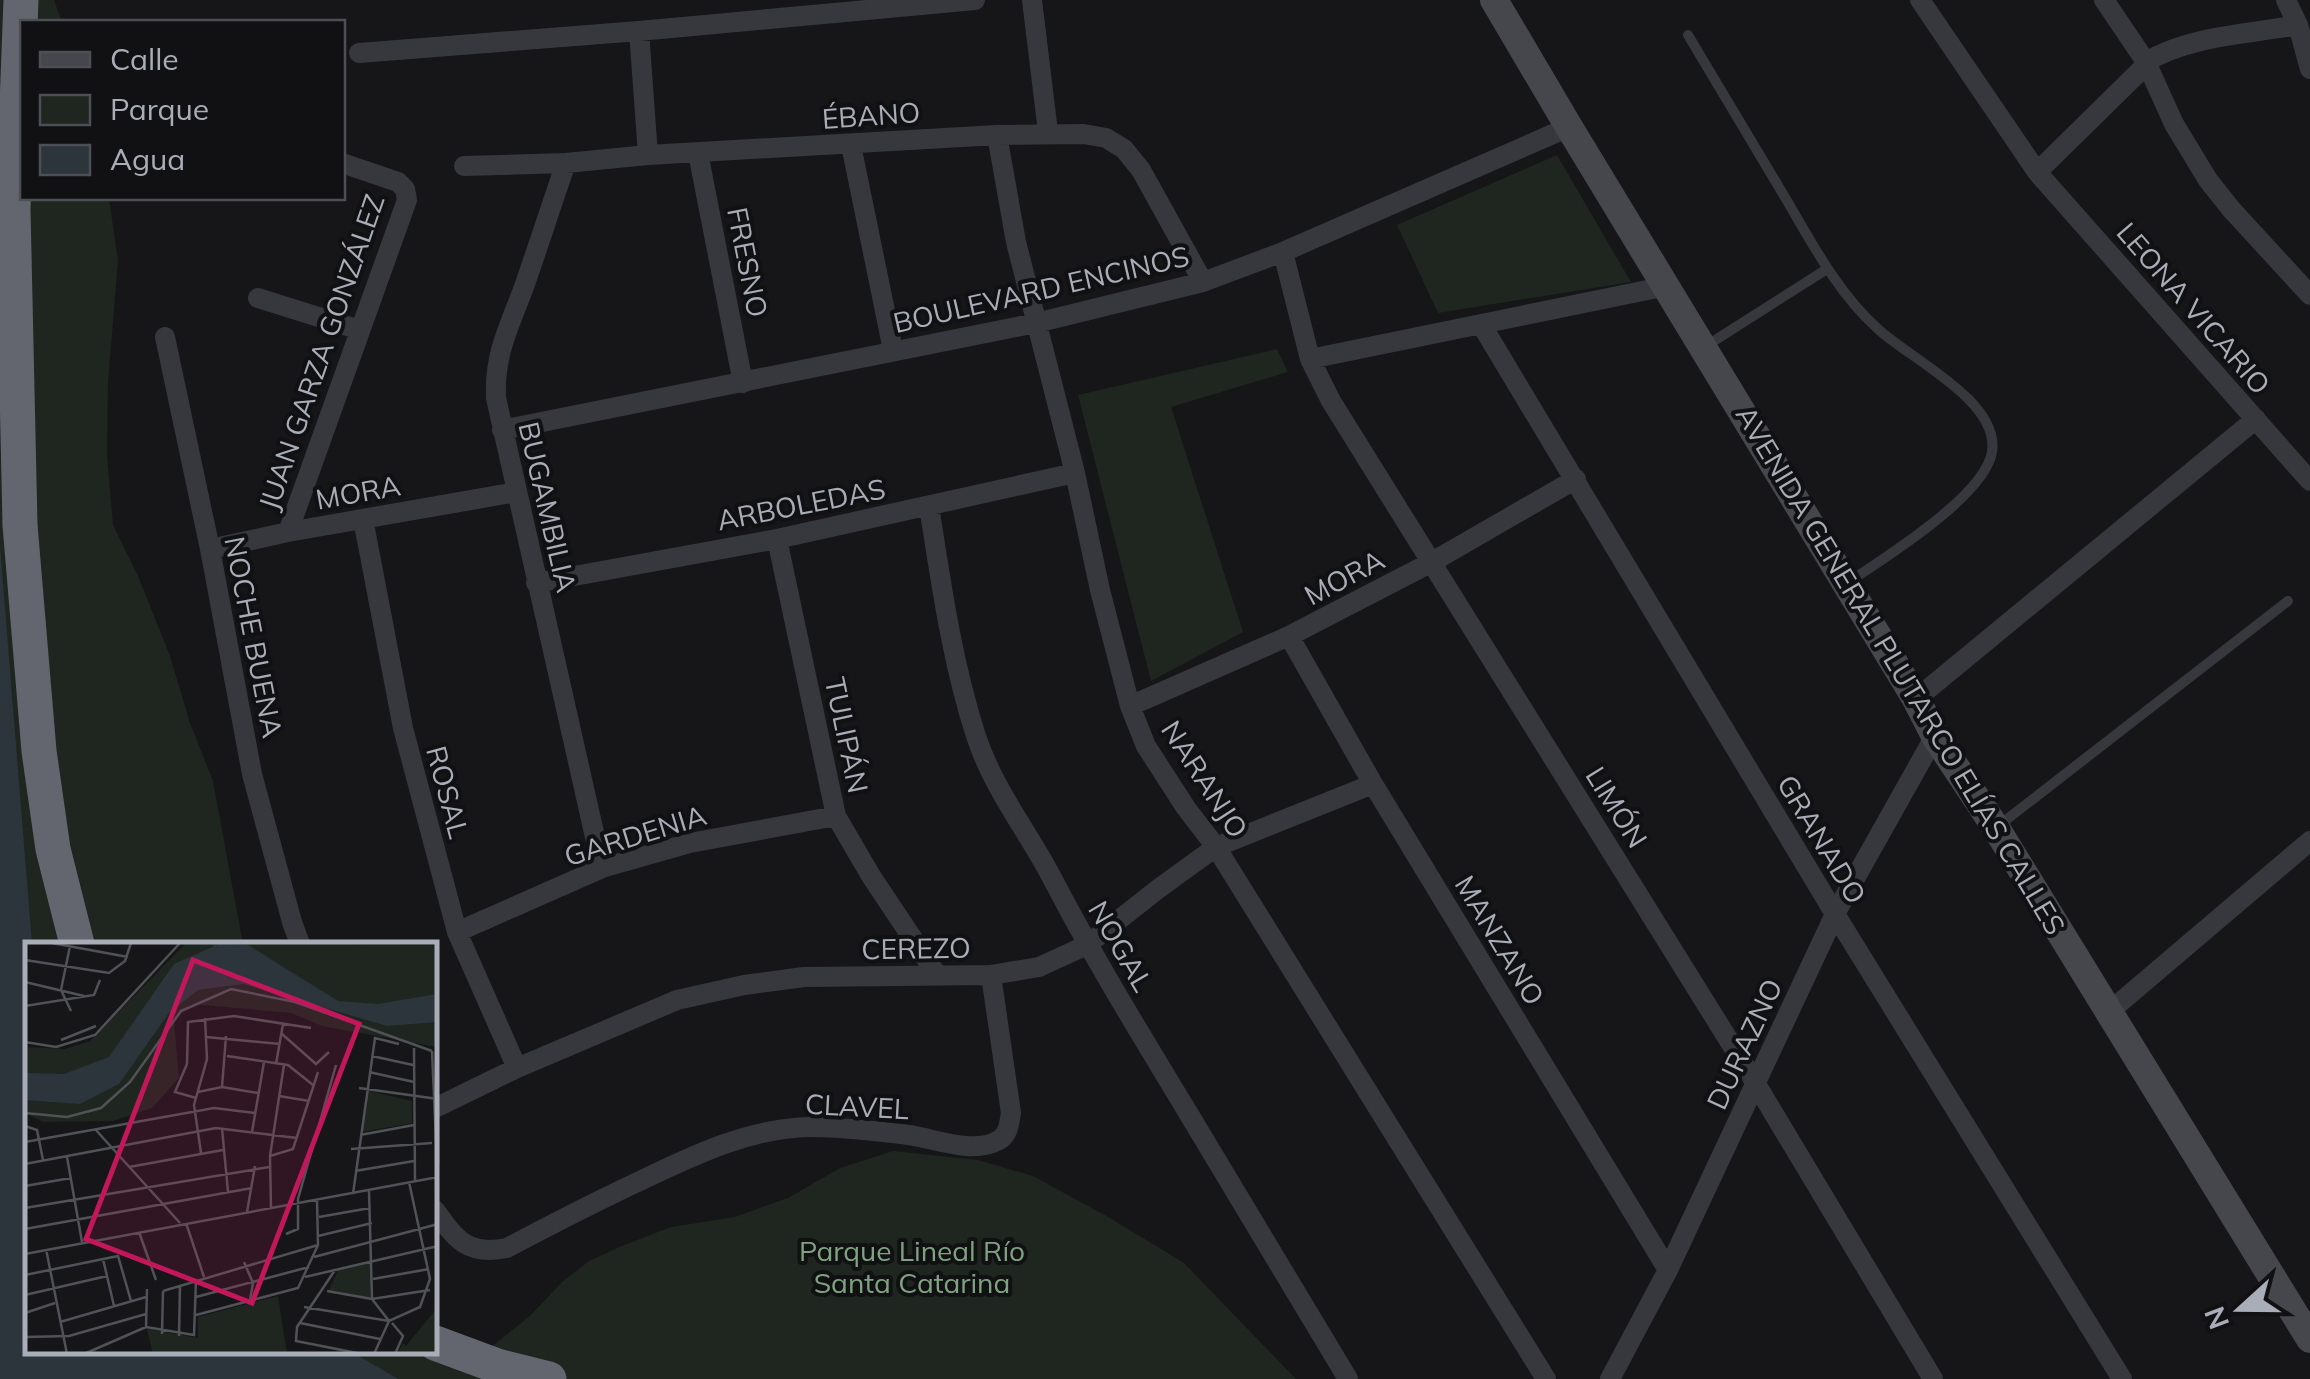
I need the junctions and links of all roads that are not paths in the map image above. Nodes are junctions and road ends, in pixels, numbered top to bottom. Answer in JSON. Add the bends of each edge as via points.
{"nodes":[{"id":1,"x":975,"y":0,"type":"edge"},
{"id":2,"x":1032,"y":0,"type":"edge"},
{"id":3,"x":1494,"y":0,"type":"edge"},
{"id":4,"x":1920,"y":0,"type":"edge"},
{"id":5,"x":2104,"y":0,"type":"edge"},
{"id":6,"x":2286,"y":0,"type":"edge"},
{"id":7,"x":2298,"y":25,"type":"junction"},
{"id":8,"x":639,"y":30,"type":"junction"},
{"id":9,"x":1688,"y":35,"type":"dead end"},
{"id":10,"x":20,"y":46,"type":"edge"},
{"id":11,"x":359,"y":52,"type":"dead end"},
{"id":12,"x":2146,"y":62,"type":"junction"},
{"id":13,"x":2310,"y":69,"type":"edge"},
{"id":14,"x":1569,"y":128,"type":"junction"},
{"id":15,"x":1048,"y":132,"type":"junction"},
{"id":16,"x":997,"y":134,"type":"junction"},
{"id":17,"x":851,"y":145,"type":"junction"},
{"id":18,"x":698,"y":153,"type":"junction"},
{"id":19,"x":648,"y":155,"type":"junction"},
{"id":20,"x":566,"y":163,"type":"junction"},
{"id":21,"x":345,"y":164,"type":"edge"},
{"id":22,"x":464,"y":166,"type":"dead end"},
{"id":23,"x":2038,"y":172,"type":"junction"},
{"id":24,"x":1283,"y":252,"type":"junction"},
{"id":25,"x":1827,"y":269,"type":"junction"},
{"id":26,"x":1202,"y":282,"type":"junction"},
{"id":27,"x":1667,"y":286,"type":"junction"},
{"id":28,"x":2310,"y":295,"type":"edge"},
{"id":29,"x":258,"y":298,"type":"dead end"},
{"id":30,"x":1036,"y":324,"type":"junction"},
{"id":31,"x":1481,"y":324,"type":"junction"},
{"id":32,"x":360,"y":330,"type":"junction"},
{"id":33,"x":165,"y":337,"type":"dead end"},
{"id":34,"x":1704,"y":347,"type":"junction"},
{"id":35,"x":893,"y":350,"type":"junction"},
{"id":36,"x":1310,"y":359,"type":"junction"},
{"id":37,"x":743,"y":383,"type":"junction"},
{"id":38,"x":2256,"y":419,"type":"junction"},
{"id":39,"x":502,"y":430,"type":"junction"},
{"id":40,"x":1076,"y":473,"type":"junction"},
{"id":41,"x":2308,"y":474,"type":"edge"},
{"id":42,"x":1576,"y":479,"type":"junction"},
{"id":43,"x":517,"y":492,"type":"junction"},
{"id":44,"x":929,"y":506,"type":"junction"},
{"id":45,"x":364,"y":519,"type":"junction"},
{"id":46,"x":288,"y":532,"type":"junction"},
{"id":47,"x":778,"y":538,"type":"junction"},
{"id":48,"x":210,"y":549,"type":"junction"},
{"id":49,"x":1432,"y":562,"type":"junction"},
{"id":50,"x":536,"y":583,"type":"junction"},
{"id":51,"x":1846,"y":584,"type":"junction"},
{"id":52,"x":2288,"y":601,"type":"dead end"},
{"id":53,"x":1290,"y":636,"type":"junction"},
{"id":54,"x":1916,"y":698,"type":"junction"},
{"id":55,"x":1130,"y":706,"type":"junction"},
{"id":56,"x":1936,"y":736,"type":"junction"},
{"id":57,"x":1373,"y":784,"type":"junction"},
{"id":58,"x":836,"y":816,"type":"junction"},
{"id":59,"x":1996,"y":828,"type":"junction"},
{"id":60,"x":2310,"y":841,"type":"edge"},
{"id":61,"x":1216,"y":847,"type":"junction"},
{"id":62,"x":602,"y":868,"type":"junction"},
{"id":63,"x":1835,"y":914,"type":"junction"},
{"id":64,"x":457,"y":932,"type":"junction"},
{"id":65,"x":76,"y":942,"type":"edge"},
{"id":66,"x":299,"y":942,"type":"edge"},
{"id":67,"x":1087,"y":945,"type":"junction"},
{"id":68,"x":937,"y":975,"type":"junction"},
{"id":69,"x":991,"y":975,"type":"junction"},
{"id":70,"x":2110,"y":1011,"type":"junction"},
{"id":71,"x":517,"y":1068,"type":"junction"},
{"id":72,"x":1756,"y":1084,"type":"junction"},
{"id":73,"x":438,"y":1107,"type":"edge"},
{"id":74,"x":438,"y":1214,"type":"edge"},
{"id":75,"x":1668,"y":1270,"type":"junction"},
{"id":76,"x":2310,"y":1339,"type":"edge"},
{"id":77,"x":438,"y":1343,"type":"edge"},
{"id":78,"x":549,"y":1379,"type":"edge"},
{"id":79,"x":1348,"y":1379,"type":"edge"},
{"id":80,"x":1546,"y":1379,"type":"edge"},
{"id":81,"x":1610,"y":1379,"type":"edge"},
{"id":82,"x":1934,"y":1379,"type":"edge"},
{"id":83,"x":2122,"y":1379,"type":"edge"}],
"edges":[{"from":1,"to":8,"type":"street"},
{"from":2,"to":15,"type":"street"},
{"from":3,"to":14,"type":"street","name":"AVENIDA GENERAL PLUTARCO ELÍAS CALLES"},
{"from":4,"to":23,"type":"street","name":"LEONA VICARIO"},
{"from":5,"to":12,"type":"street"},
{"from":6,"to":7,"type":"street"},
{"from":7,"to":12,"type":"street","via":[[2191,44]]},
{"from":7,"to":13,"type":"street"},
{"from":8,"to":11,"type":"street"},
{"from":8,"to":19,"type":"street"},
{"from":9,"to":25,"type":"lane"},
{"from":10,"to":65,"type":"highway","via":[[13,209],[20,525],[50,830]]},
{"from":12,"to":23,"type":"street"},
{"from":12,"to":28,"type":"street","via":[[2208,180]]},
{"from":14,"to":24,"type":"street","name":"BOULEVARD ENCINOS"},
{"from":14,"to":27,"type":"street","name":"AVENIDA GENERAL PLUTARCO ELÍAS CALLES"},
{"from":15,"to":16,"type":"street","name":"ÉBANO"},
{"from":15,"to":26,"type":"street","name":"ÉBANO","via":[[1106,138],[1124,149]]},
{"from":16,"to":17,"type":"street","name":"ÉBANO"},
{"from":16,"to":30,"type":"street","name":"NARANJO"},
{"from":17,"to":18,"type":"street","name":"ÉBANO"},
{"from":17,"to":35,"type":"street"},
{"from":18,"to":19,"type":"street","name":"ÉBANO"},
{"from":18,"to":37,"type":"street","name":"FRESNO"},
{"from":19,"to":20,"type":"street","name":"ÉBANO"},
{"from":20,"to":22,"type":"street","name":"ÉBANO"},
{"from":20,"to":39,"type":"street","name":"BUGAMBILIA","via":[[499,350]]},
{"from":21,"to":32,"type":"street","name":"JUAN GARZA GONZÁLEZ","via":[[398,182],[407,200]]},
{"from":23,"to":38,"type":"street","name":"LEONA VICARIO"},
{"from":24,"to":26,"type":"street","name":"BOULEVARD ENCINOS"},
{"from":24,"to":36,"type":"street","name":"LIMÓN"},
{"from":25,"to":34,"type":"lane"},
{"from":25,"to":51,"type":"lane","via":[[1880,332],[1978,409],[1993,449],[1977,481],[1950,508]]},
{"from":26,"to":30,"type":"street","name":"BOULEVARD ENCINOS"},
{"from":27,"to":31,"type":"street"},
{"from":27,"to":34,"type":"street","name":"AVENIDA GENERAL PLUTARCO ELÍAS CALLES"},
{"from":29,"to":32,"type":"street"},
{"from":30,"to":35,"type":"street","name":"BOULEVARD ENCINOS"},
{"from":30,"to":40,"type":"street","name":"NARANJO"},
{"from":31,"to":36,"type":"street"},
{"from":31,"to":42,"type":"street","name":"GRANADO"},
{"from":32,"to":46,"type":"street","name":"JUAN GARZA GONZÁLEZ"},
{"from":33,"to":48,"type":"street","name":"NOCHE BUENA"},
{"from":34,"to":51,"type":"street","name":"AVENIDA GENERAL PLUTARCO ELÍAS CALLES"},
{"from":35,"to":37,"type":"street","name":"BOULEVARD ENCINOS"},
{"from":36,"to":49,"type":"street","name":"LIMÓN"},
{"from":37,"to":39,"type":"street","name":"BOULEVARD ENCINOS"},
{"from":38,"to":41,"type":"street","name":"LEONA VICARIO"},
{"from":38,"to":54,"type":"street"},
{"from":39,"to":43,"type":"street","name":"BUGAMBILIA"},
{"from":40,"to":44,"type":"street","name":"ARBOLEDAS"},
{"from":40,"to":55,"type":"street","name":"NARANJO"},
{"from":42,"to":49,"type":"street","name":"MORA"},
{"from":42,"to":63,"type":"street","name":"GRANADO"},
{"from":43,"to":45,"type":"street","name":"MORA"},
{"from":43,"to":50,"type":"street","name":"BUGAMBILIA"},
{"from":44,"to":47,"type":"street","name":"ARBOLEDAS"},
{"from":44,"to":67,"type":"street","name":"NOGAL","via":[[977,738]]},
{"from":45,"to":46,"type":"street","name":"MORA"},
{"from":45,"to":64,"type":"street","name":"ROSAL","via":[[403,728]]},
{"from":46,"to":48,"type":"street","name":"MORA"},
{"from":47,"to":50,"type":"street","name":"ARBOLEDAS"},
{"from":47,"to":58,"type":"street","name":"TULIPÁN"},
{"from":48,"to":66,"type":"street","name":"NOCHE BUENA","via":[[252,774]]},
{"from":49,"to":53,"type":"street","name":"MORA"},
{"from":49,"to":72,"type":"street","name":"LIMÓN"},
{"from":50,"to":62,"type":"street","name":"BUGAMBILIA"},
{"from":51,"to":54,"type":"street","name":"AVENIDA GENERAL PLUTARCO ELÍAS CALLES"},
{"from":52,"to":59,"type":"lane"},
{"from":53,"to":55,"type":"street","name":"MORA"},
{"from":53,"to":57,"type":"street","name":"MANZANO"},
{"from":54,"to":56,"type":"street","name":"AVENIDA GENERAL PLUTARCO ELÍAS CALLES"},
{"from":55,"to":61,"type":"street","name":"NARANJO","via":[[1146,746]]},
{"from":56,"to":59,"type":"street","name":"AVENIDA GENERAL PLUTARCO ELÍAS CALLES"},
{"from":56,"to":63,"type":"street","name":"DURAZNO"},
{"from":57,"to":61,"type":"street","name":"CEREZO"},
{"from":57,"to":75,"type":"street","name":"MANZANO"},
{"from":58,"to":62,"type":"street","name":"GARDENIA","via":[[690,843]]},
{"from":58,"to":68,"type":"street","name":"TULIPÁN"},
{"from":59,"to":70,"type":"street","name":"AVENIDA GENERAL PLUTARCO ELÍAS CALLES"},
{"from":60,"to":70,"type":"street"},
{"from":61,"to":67,"type":"street","name":"CEREZO"},
{"from":61,"to":80,"type":"street","name":"NARANJO"},
{"from":62,"to":64,"type":"street","name":"GARDENIA"},
{"from":63,"to":72,"type":"street","name":"DURAZNO"},
{"from":63,"to":83,"type":"street","name":"GRANADO"},
{"from":64,"to":71,"type":"street","name":"ROSAL"},
{"from":67,"to":69,"type":"street","name":"CEREZO","via":[[1040,967]]},
{"from":67,"to":79,"type":"street","name":"NOGAL"},
{"from":68,"to":69,"type":"street","name":"CEREZO"},
{"from":68,"to":71,"type":"street","name":"CEREZO","via":[[744,985],[677,1000]]},
{"from":69,"to":74,"type":"street","name":"CLAVEL","via":[[1011,1113],[999,1140],[965,1145],[845,1128],[764,1133],[726,1142],[488,1252],[459,1241]]},
{"from":70,"to":76,"type":"street","name":"AVENIDA GENERAL PLUTARCO ELÍAS CALLES"},
{"from":71,"to":73,"type":"street","name":"CEREZO"},
{"from":72,"to":75,"type":"street","name":"DURAZNO"},
{"from":72,"to":82,"type":"street","name":"LIMÓN"},
{"from":75,"to":81,"type":"street","name":"DURAZNO"},
{"from":77,"to":78,"type":"highway"}]}
